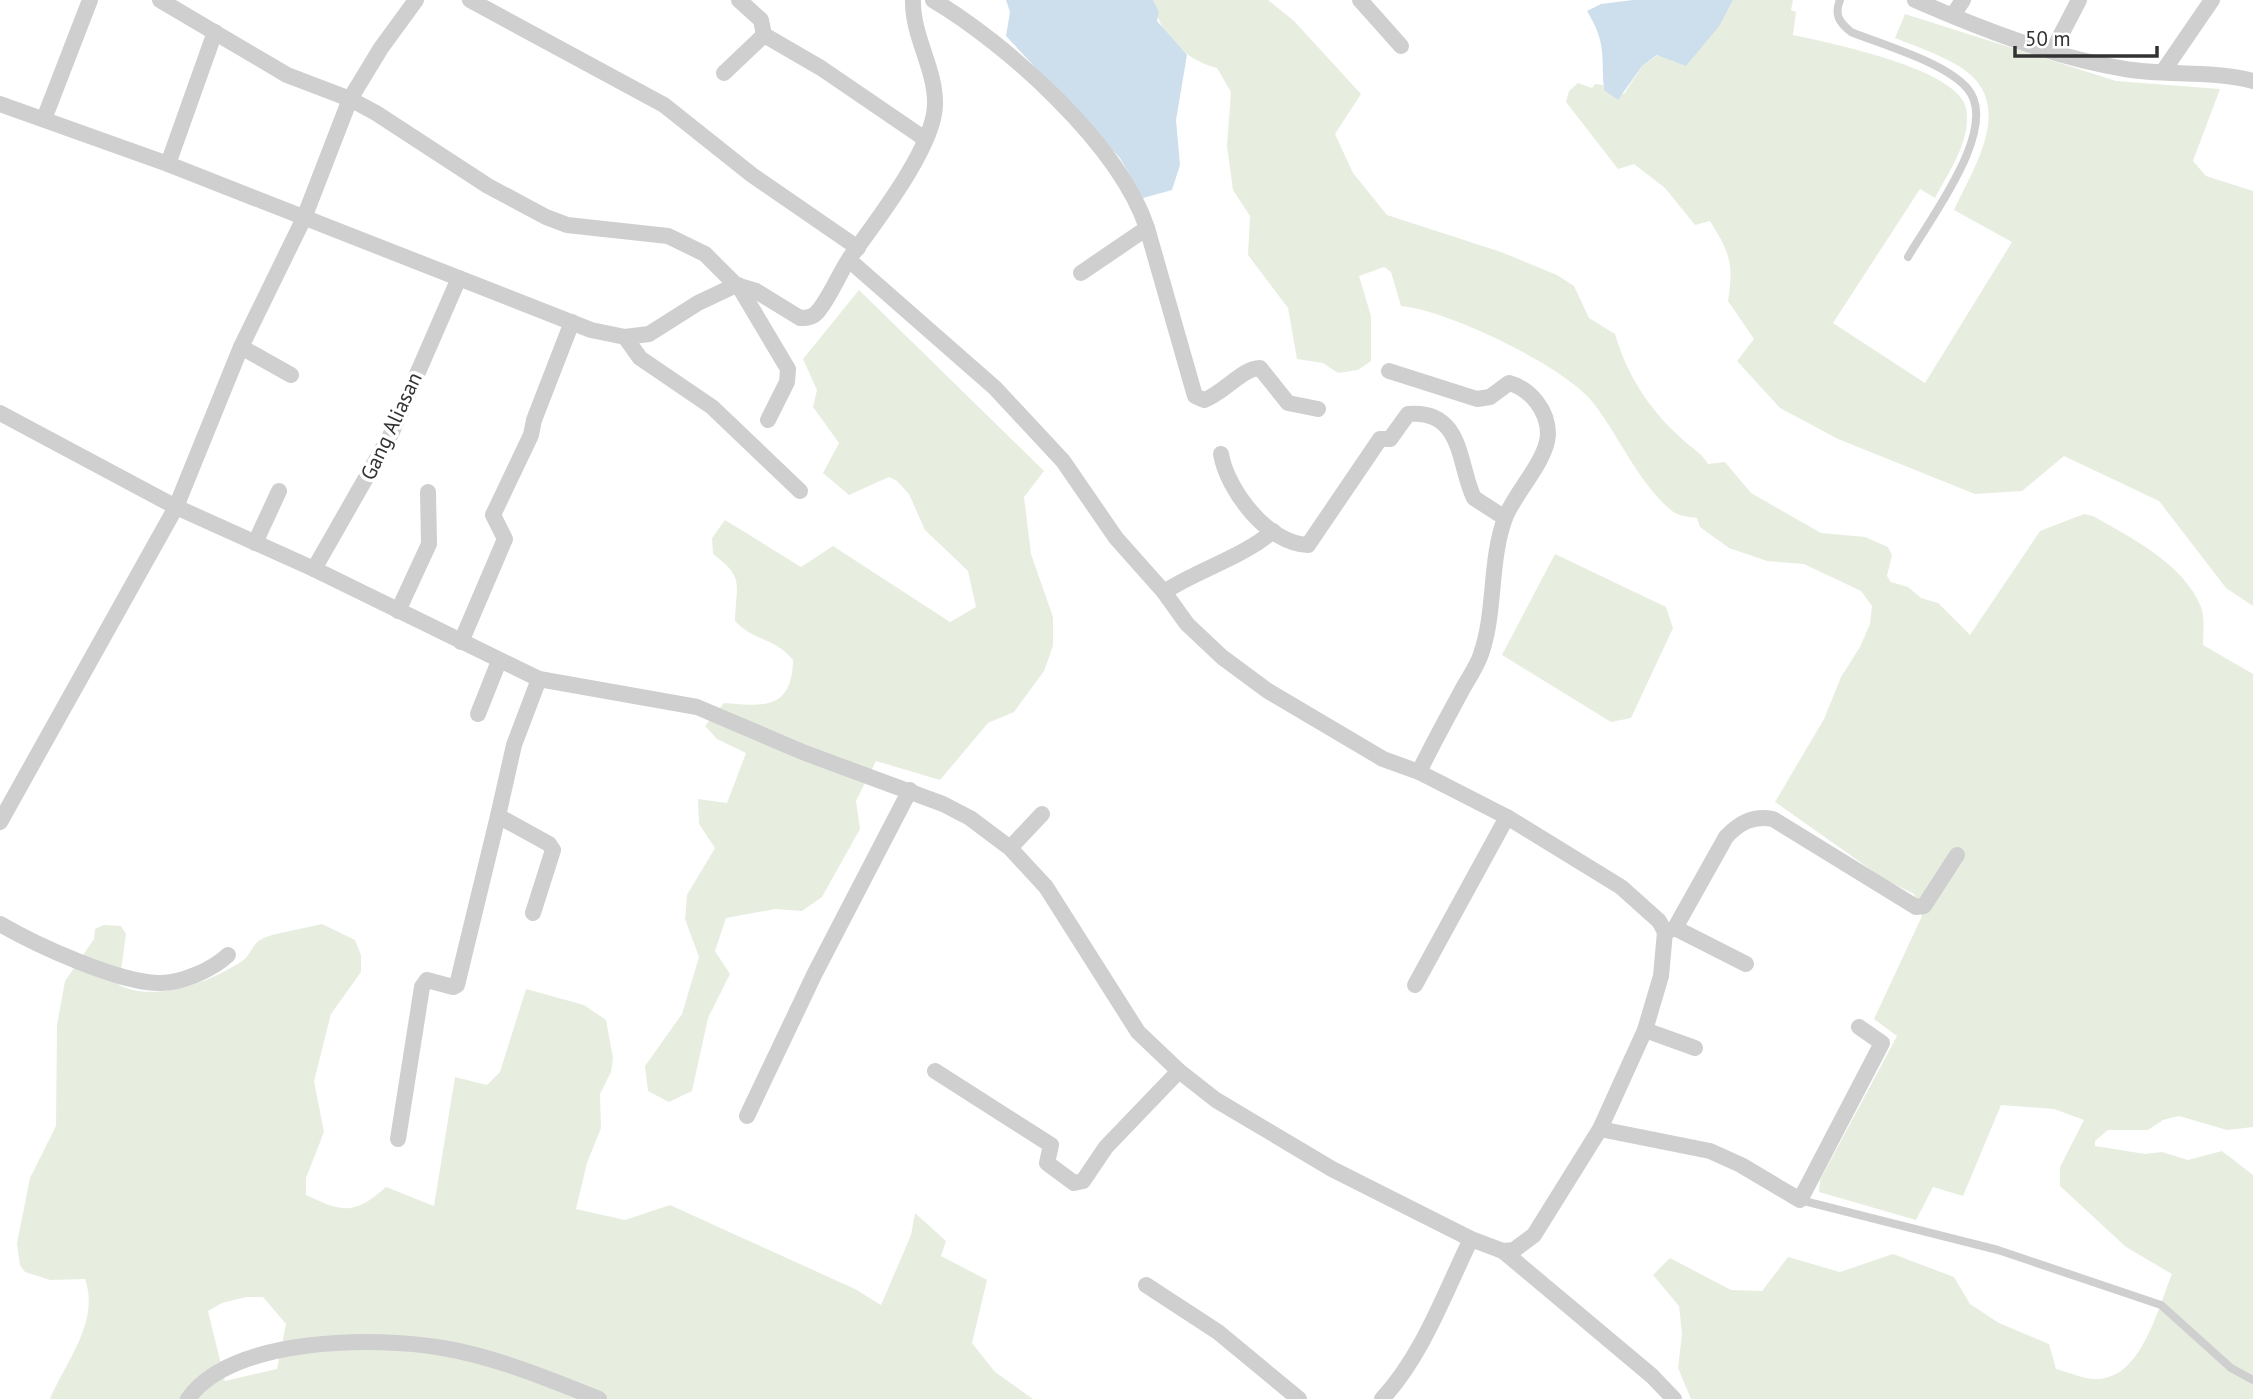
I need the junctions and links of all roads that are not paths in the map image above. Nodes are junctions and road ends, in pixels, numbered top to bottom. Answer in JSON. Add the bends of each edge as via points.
{"nodes":[{"id":1,"x":90,"y":0,"type":"edge"},
{"id":2,"x":160,"y":0,"type":"edge"},
{"id":3,"x":416,"y":0,"type":"edge"},
{"id":4,"x":470,"y":0,"type":"edge"},
{"id":5,"x":739,"y":0,"type":"edge"},
{"id":6,"x":913,"y":0,"type":"edge"},
{"id":7,"x":933,"y":0,"type":"edge"},
{"id":8,"x":1360,"y":0,"type":"edge"},
{"id":9,"x":1840,"y":0,"type":"edge"},
{"id":10,"x":1915,"y":0,"type":"edge"},
{"id":11,"x":1963,"y":0,"type":"edge"},
{"id":12,"x":2079,"y":0,"type":"edge"},
{"id":13,"x":2211,"y":0,"type":"edge"},
{"id":14,"x":1953,"y":15,"type":"junction"},
{"id":15,"x":215,"y":33,"type":"junction"},
{"id":16,"x":764,"y":35,"type":"junction"},
{"id":17,"x":1401,"y":46,"type":"dead end"},
{"id":18,"x":2053,"y":50,"type":"junction"},
{"id":19,"x":2164,"y":70,"type":"junction"},
{"id":20,"x":724,"y":73,"type":"dead end"},
{"id":21,"x":2253,"y":80,"type":"edge"},
{"id":22,"x":350,"y":99,"type":"junction"},
{"id":23,"x":0,"y":104,"type":"edge"},
{"id":24,"x":44,"y":119,"type":"junction"},
{"id":25,"x":925,"y":139,"type":"junction"},
{"id":26,"x":168,"y":164,"type":"junction"},
{"id":27,"x":298,"y":216,"type":"junction"},
{"id":28,"x":1147,"y":228,"type":"junction"},
{"id":29,"x":853,"y":254,"type":"junction"},
{"id":30,"x":1908,"y":257,"type":"dead end"},
{"id":31,"x":1081,"y":273,"type":"dead end"},
{"id":32,"x":459,"y":278,"type":"junction"},
{"id":33,"x":735,"y":286,"type":"junction"},
{"id":34,"x":572,"y":322,"type":"junction"},
{"id":35,"x":625,"y":337,"type":"junction"},
{"id":36,"x":242,"y":348,"type":"junction"},
{"id":37,"x":1389,"y":371,"type":"dead end"},
{"id":38,"x":291,"y":375,"type":"dead end"},
{"id":39,"x":1318,"y":409,"type":"dead end"},
{"id":40,"x":0,"y":413,"type":"edge"},
{"id":41,"x":768,"y":419,"type":"dead end"},
{"id":42,"x":1221,"y":454,"type":"dead end"},
{"id":43,"x":279,"y":491,"type":"dead end"},
{"id":44,"x":800,"y":491,"type":"dead end"},
{"id":45,"x":428,"y":492,"type":"dead end"},
{"id":46,"x":170,"y":504,"type":"junction"},
{"id":47,"x":1506,"y":519,"type":"junction"},
{"id":48,"x":1273,"y":531,"type":"junction"},
{"id":49,"x":255,"y":543,"type":"junction"},
{"id":50,"x":314,"y":569,"type":"junction"},
{"id":51,"x":1164,"y":592,"type":"junction"},
{"id":52,"x":398,"y":611,"type":"junction"},
{"id":53,"x":461,"y":642,"type":"junction"},
{"id":54,"x":499,"y":661,"type":"junction"},
{"id":55,"x":539,"y":679,"type":"junction"},
{"id":56,"x":478,"y":714,"type":"dead end"},
{"id":57,"x":1419,"y":772,"type":"junction"},
{"id":58,"x":909,"y":790,"type":"junction"},
{"id":59,"x":1042,"y":814,"type":"dead end"},
{"id":60,"x":498,"y":816,"type":"junction"},
{"id":61,"x":1507,"y":817,"type":"junction"},
{"id":62,"x":0,"y":822,"type":"edge"},
{"id":63,"x":1010,"y":848,"type":"junction"},
{"id":64,"x":1956,"y":855,"type":"dead end"},
{"id":65,"x":533,"y":914,"type":"dead end"},
{"id":66,"x":0,"y":924,"type":"edge"},
{"id":67,"x":1670,"y":930,"type":"junction"},
{"id":68,"x":228,"y":956,"type":"dead end"},
{"id":69,"x":1746,"y":964,"type":"dead end"},
{"id":70,"x":1415,"y":985,"type":"dead end"},
{"id":71,"x":1859,"y":1027,"type":"dead end"},
{"id":72,"x":1645,"y":1030,"type":"junction"},
{"id":73,"x":1695,"y":1048,"type":"dead end"},
{"id":74,"x":935,"y":1071,"type":"dead end"},
{"id":75,"x":1179,"y":1071,"type":"junction"},
{"id":76,"x":747,"y":1116,"type":"dead end"},
{"id":77,"x":1596,"y":1135,"type":"junction"},
{"id":78,"x":398,"y":1139,"type":"dead end"},
{"id":79,"x":1800,"y":1200,"type":"junction"},
{"id":80,"x":1471,"y":1240,"type":"junction"},
{"id":81,"x":1503,"y":1251,"type":"junction"},
{"id":82,"x":1146,"y":1286,"type":"dead end"},
{"id":83,"x":2253,"y":1380,"type":"edge"},
{"id":84,"x":188,"y":1399,"type":"edge"},
{"id":85,"x":599,"y":1399,"type":"edge"},
{"id":86,"x":1299,"y":1399,"type":"edge"},
{"id":87,"x":1382,"y":1399,"type":"edge"},
{"id":88,"x":1674,"y":1399,"type":"edge"}],
"edges":[{"from":1,"to":24,"type":"street"},
{"from":2,"to":15,"type":"street"},
{"from":3,"to":22,"type":"street"},
{"from":4,"to":29,"type":"street","via":[[664,105]]},
{"from":5,"to":16,"type":"street","via":[[761,20]]},
{"from":6,"to":25,"type":"street","via":[[935,107]]},
{"from":7,"to":28,"type":"street","via":[[996,42],[1098,143]]},
{"from":8,"to":17,"type":"street"},
{"from":9,"to":30,"type":"lane","via":[[1839,22],[1850,32],[1943,71],[1968,88],[1978,107],[1966,159]]},
{"from":10,"to":14,"type":"street"},
{"from":11,"to":14,"type":"street"},
{"from":12,"to":18,"type":"street"},
{"from":13,"to":19,"type":"street"},
{"from":14,"to":18,"type":"street"},
{"from":15,"to":22,"type":"street","via":[[287,75]]},
{"from":15,"to":26,"type":"street"},
{"from":16,"to":20,"type":"street"},
{"from":16,"to":25,"type":"street"},
{"from":18,"to":19,"type":"street","via":[[2127,69]]},
{"from":19,"to":21,"type":"street"},
{"from":22,"to":27,"type":"street"},
{"from":22,"to":33,"type":"street","via":[[546,217],[567,225],[668,236],[705,254]]},
{"from":23,"to":24,"type":"street"},
{"from":24,"to":26,"type":"street"},
{"from":25,"to":29,"type":"street","via":[[881,217]]},
{"from":26,"to":27,"type":"street"},
{"from":27,"to":32,"type":"street"},
{"from":27,"to":36,"type":"street"},
{"from":28,"to":31,"type":"street"},
{"from":28,"to":39,"type":"street","via":[[1195,396],[1213,397],[1260,368],[1288,403]]},
{"from":29,"to":33,"type":"street","via":[[818,313],[808,318]]},
{"from":29,"to":51,"type":"street","via":[[996,388],[1063,461],[1116,538]]},
{"from":32,"to":34,"type":"street"},
{"from":32,"to":50,"type":"street","name":"Gang Aliasan","via":[[391,435]]},
{"from":33,"to":35,"type":"street","via":[[649,334]]},
{"from":33,"to":41,"type":"street","via":[[788,369],[787,382]]},
{"from":34,"to":35,"type":"street"},
{"from":34,"to":53,"type":"street","via":[[531,435],[493,515],[505,539]]},
{"from":35,"to":44,"type":"street","via":[[640,358],[712,407]]},
{"from":36,"to":38,"type":"street"},
{"from":36,"to":46,"type":"street"},
{"from":37,"to":47,"type":"street","via":[[1477,399],[1490,397],[1509,383],[1533,397],[1547,419],[1548,438]]},
{"from":40,"to":46,"type":"street"},
{"from":42,"to":48,"type":"street","via":[[1231,486],[1249,511]]},
{"from":43,"to":49,"type":"street"},
{"from":45,"to":52,"type":"street","via":[[429,544]]},
{"from":46,"to":49,"type":"street"},
{"from":46,"to":62,"type":"street"},
{"from":47,"to":48,"type":"street","via":[[1474,498],[1464,459],[1448,428],[1410,413],[1390,439],[1380,439],[1313,541],[1301,545]]},
{"from":47,"to":57,"type":"street","via":[[1481,654]]},
{"from":48,"to":51,"type":"street","via":[[1254,548],[1190,575]]},
{"from":49,"to":50,"type":"street"},
{"from":50,"to":52,"type":"street"},
{"from":51,"to":57,"type":"street","via":[[1187,624],[1268,691],[1383,759]]},
{"from":52,"to":53,"type":"street"},
{"from":53,"to":54,"type":"street"},
{"from":54,"to":55,"type":"street"},
{"from":54,"to":56,"type":"street"},
{"from":55,"to":58,"type":"street","via":[[697,707]]},
{"from":55,"to":60,"type":"street","via":[[514,745]]},
{"from":57,"to":61,"type":"street"},
{"from":58,"to":63,"type":"street","via":[[970,818]]},
{"from":58,"to":76,"type":"street"},
{"from":59,"to":63,"type":"street"},
{"from":60,"to":65,"type":"street","via":[[553,850]]},
{"from":60,"to":78,"type":"street","via":[[457,985],[427,981],[422,986]]},
{"from":61,"to":67,"type":"street","via":[[1621,887]]},
{"from":61,"to":70,"type":"street"},
{"from":63,"to":75,"type":"street","via":[[1064,911],[1138,1032]]},
{"from":64,"to":67,"type":"street","via":[[1924,906],[1916,907],[1773,819],[1752,819],[1737,825],[1726,837]]},
{"from":66,"to":68,"type":"street","via":[[56,951],[157,983],[177,981]]},
{"from":67,"to":69,"type":"street"},
{"from":67,"to":72,"type":"street"},
{"from":71,"to":79,"type":"street","via":[[1882,1043]]},
{"from":72,"to":73,"type":"street"},
{"from":72,"to":77,"type":"street"},
{"from":74,"to":75,"type":"street","via":[[1051,1145],[1047,1163],[1074,1183],[1083,1181],[1106,1147]]},
{"from":75,"to":80,"type":"street","via":[[1216,1100],[1307,1155]]},
{"from":77,"to":79,"type":"street","via":[[1710,1151]]},
{"from":77,"to":81,"type":"street","via":[[1534,1235],[1514,1250]]},
{"from":79,"to":83,"type":"lane","via":[[1998,1250],[2161,1305],[2231,1367]]},
{"from":80,"to":81,"type":"street"},
{"from":80,"to":87,"type":"street","via":[[1434,1318],[1394,1387]]},
{"from":81,"to":88,"type":"street"},
{"from":82,"to":86,"type":"street","via":[[1218,1332]]},
{"from":84,"to":85,"type":"street","via":[[217,1370],[264,1351],[363,1344],[442,1348],[508,1365]]}]}
